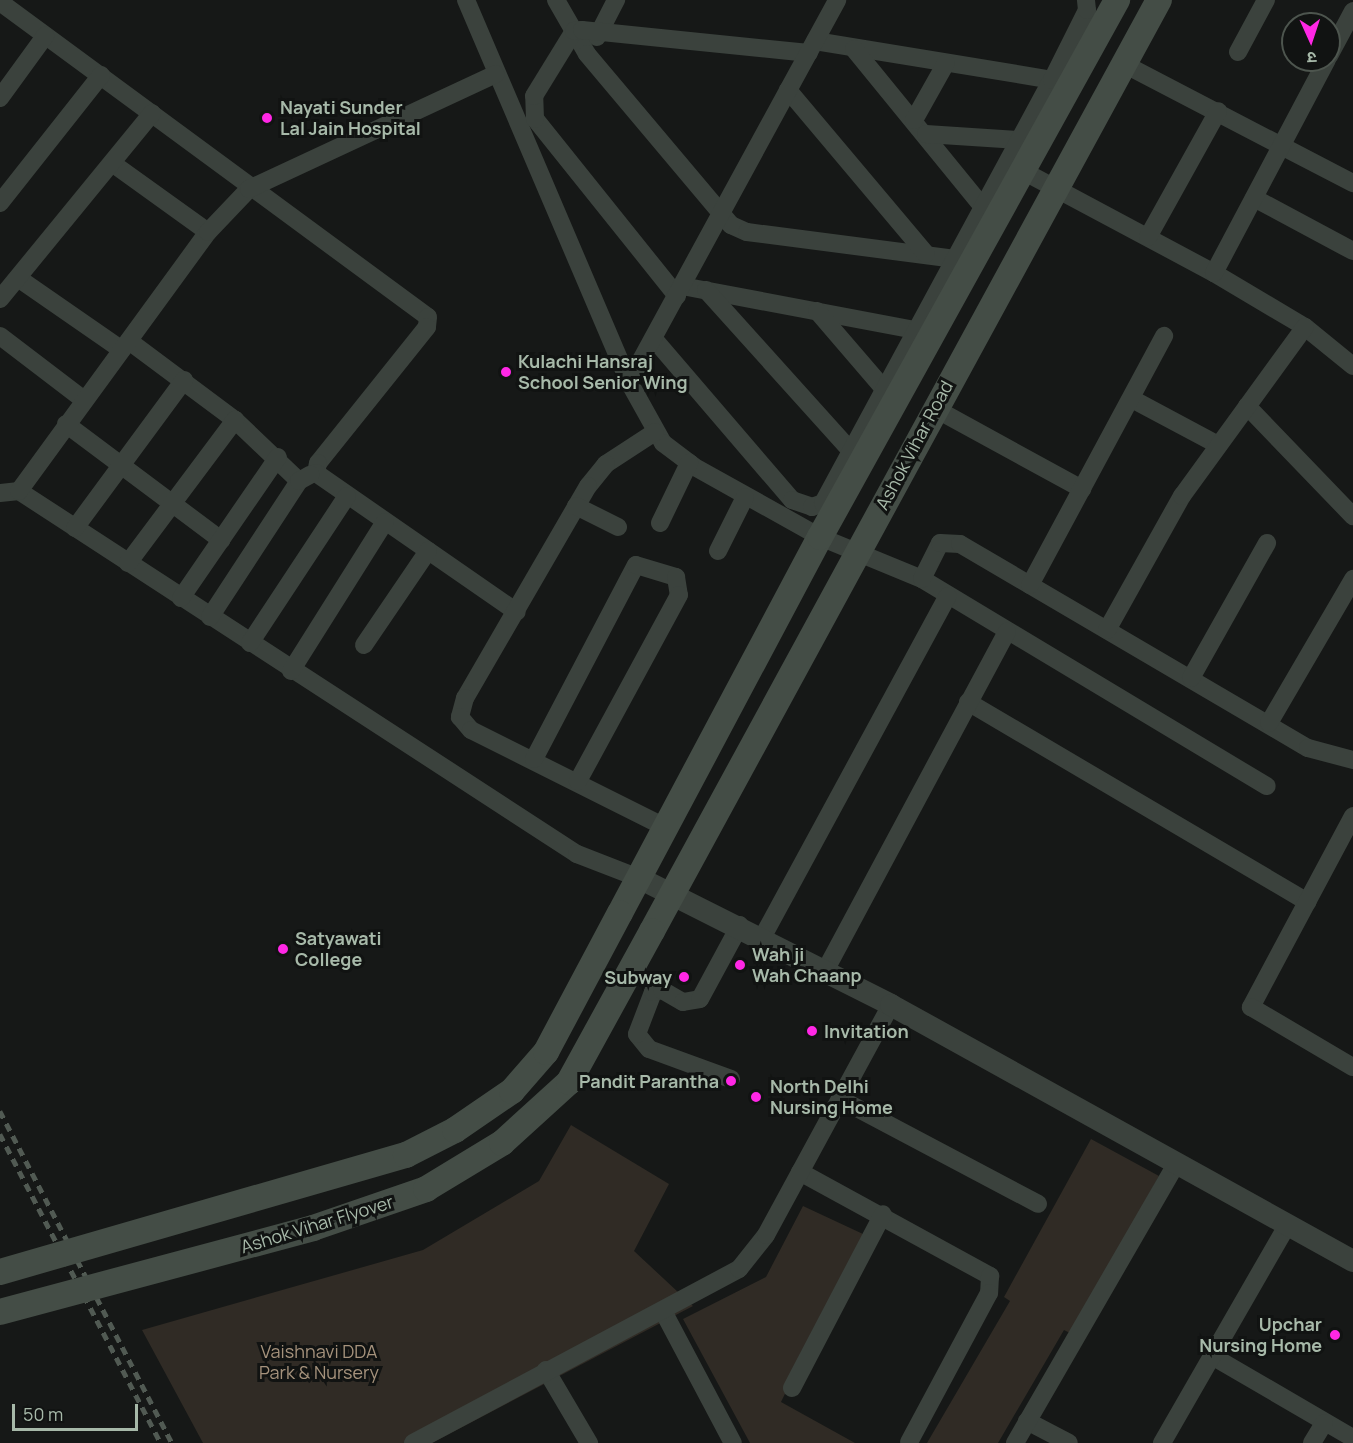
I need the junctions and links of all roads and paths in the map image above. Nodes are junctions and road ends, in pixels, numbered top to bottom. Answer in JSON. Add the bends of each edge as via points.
{"nodes":[{"id":1,"x":556,"y":0,"type":"edge"},
{"id":2,"x":616,"y":0,"type":"edge"},
{"id":3,"x":837,"y":0,"type":"edge"},
{"id":4,"x":1086,"y":0,"type":"edge"},
{"id":5,"x":1118,"y":0,"type":"edge"},
{"id":6,"x":1159,"y":0,"type":"edge"},
{"id":7,"x":1266,"y":0,"type":"edge"},
{"id":8,"x":469,"y":1,"type":"edge"},
{"id":9,"x":0,"y":3,"type":"edge"},
{"id":10,"x":1353,"y":11,"type":"edge"},
{"id":11,"x":602,"y":29,"type":"junction"},
{"id":12,"x":574,"y":31,"type":"junction"},
{"id":13,"x":1341,"y":34,"type":"edge"},
{"id":14,"x":45,"y":36,"type":"junction"},
{"id":15,"x":812,"y":47,"type":"junction"},
{"id":16,"x":854,"y":49,"type":"junction"},
{"id":17,"x":1238,"y":52,"type":"dead end"},
{"id":18,"x":587,"y":54,"type":"junction"},
{"id":19,"x":946,"y":63,"type":"junction"},
{"id":20,"x":1124,"y":64,"type":"junction"},
{"id":21,"x":1321,"y":72,"type":"edge"},
{"id":22,"x":496,"y":74,"type":"junction"},
{"id":23,"x":102,"y":75,"type":"junction"},
{"id":24,"x":1052,"y":80,"type":"junction"},
{"id":25,"x":788,"y":90,"type":"junction"},
{"id":26,"x":0,"y":98,"type":"edge"},
{"id":27,"x":1218,"y":111,"type":"junction"},
{"id":28,"x":152,"y":113,"type":"junction"},
{"id":29,"x":920,"y":127,"type":"junction"},
{"id":30,"x":1019,"y":140,"type":"junction"},
{"id":31,"x":1283,"y":143,"type":"junction"},
{"id":32,"x":112,"y":163,"type":"junction"},
{"id":33,"x":1023,"y":171,"type":"junction"},
{"id":34,"x":1353,"y":183,"type":"edge"},
{"id":35,"x":1055,"y":186,"type":"junction"},
{"id":36,"x":249,"y":189,"type":"junction"},
{"id":37,"x":1254,"y":198,"type":"junction"},
{"id":38,"x":0,"y":203,"type":"edge"},
{"id":39,"x":983,"y":207,"type":"junction"},
{"id":40,"x":719,"y":218,"type":"junction"},
{"id":41,"x":208,"y":232,"type":"junction"},
{"id":42,"x":1148,"y":237,"type":"junction"},
{"id":43,"x":1353,"y":251,"type":"edge"},
{"id":44,"x":926,"y":254,"type":"junction"},
{"id":45,"x":955,"y":259,"type":"junction"},
{"id":46,"x":1214,"y":273,"type":"junction"},
{"id":47,"x":18,"y":278,"type":"junction"},
{"id":48,"x":706,"y":290,"type":"junction"},
{"id":49,"x":679,"y":291,"type":"junction"},
{"id":50,"x":0,"y":299,"type":"edge"},
{"id":51,"x":817,"y":311,"type":"junction"},
{"id":52,"x":1305,"y":327,"type":"junction"},
{"id":53,"x":915,"y":330,"type":"junction"},
{"id":54,"x":0,"y":336,"type":"edge"},
{"id":55,"x":1164,"y":336,"type":"dead end"},
{"id":56,"x":654,"y":339,"type":"junction"},
{"id":57,"x":125,"y":346,"type":"junction"},
{"id":58,"x":1353,"y":366,"type":"edge"},
{"id":59,"x":184,"y":380,"type":"junction"},
{"id":60,"x":629,"y":382,"type":"junction"},
{"id":61,"x":884,"y":389,"type":"junction"},
{"id":62,"x":1132,"y":399,"type":"junction"},
{"id":63,"x":84,"y":400,"type":"junction"},
{"id":64,"x":1247,"y":406,"type":"junction"},
{"id":65,"x":934,"y":408,"type":"junction"},
{"id":66,"x":235,"y":420,"type":"junction"},
{"id":67,"x":66,"y":424,"type":"junction"},
{"id":68,"x":655,"y":432,"type":"junction"},
{"id":69,"x":1218,"y":444,"type":"junction"},
{"id":70,"x":851,"y":451,"type":"junction"},
{"id":71,"x":278,"y":457,"type":"junction"},
{"id":72,"x":688,"y":463,"type":"junction"},
{"id":73,"x":120,"y":464,"type":"junction"},
{"id":74,"x":308,"y":477,"type":"junction"},
{"id":75,"x":1082,"y":489,"type":"junction"},
{"id":76,"x":19,"y":491,"type":"junction"},
{"id":77,"x":0,"y":493,"type":"edge"},
{"id":78,"x":346,"y":495,"type":"junction"},
{"id":79,"x":745,"y":497,"type":"junction"},
{"id":80,"x":170,"y":502,"type":"junction"},
{"id":81,"x":576,"y":506,"type":"junction"},
{"id":82,"x":1353,"y":516,"type":"edge"},
{"id":83,"x":385,"y":522,"type":"junction"},
{"id":84,"x":660,"y":523,"type":"dead end"},
{"id":85,"x":618,"y":527,"type":"dead end"},
{"id":86,"x":75,"y":528,"type":"junction"},
{"id":87,"x":820,"y":537,"type":"junction"},
{"id":88,"x":221,"y":540,"type":"junction"},
{"id":89,"x":1267,"y":543,"type":"dead end"},
{"id":90,"x":428,"y":551,"type":"junction"},
{"id":91,"x":718,"y":551,"type":"dead end"},
{"id":92,"x":855,"y":553,"type":"junction"},
{"id":93,"x":128,"y":563,"type":"junction"},
{"id":94,"x":922,"y":579,"type":"junction"},
{"id":95,"x":1353,"y":579,"type":"edge"},
{"id":96,"x":1030,"y":585,"type":"junction"},
{"id":97,"x":948,"y":596,"type":"junction"},
{"id":98,"x":180,"y":598,"type":"junction"},
{"id":99,"x":517,"y":612,"type":"junction"},
{"id":100,"x":210,"y":617,"type":"junction"},
{"id":101,"x":1107,"y":630,"type":"junction"},
{"id":102,"x":1007,"y":632,"type":"junction"},
{"id":103,"x":250,"y":643,"type":"junction"},
{"id":104,"x":364,"y":645,"type":"dead end"},
{"id":105,"x":291,"y":671,"type":"junction"},
{"id":106,"x":1191,"y":678,"type":"junction"},
{"id":107,"x":968,"y":702,"type":"junction"},
{"id":108,"x":1269,"y":723,"type":"junction"},
{"id":109,"x":534,"y":759,"type":"junction"},
{"id":110,"x":1353,"y":759,"type":"edge"},
{"id":111,"x":578,"y":781,"type":"junction"},
{"id":112,"x":1267,"y":786,"type":"dead end"},
{"id":113,"x":1353,"y":816,"type":"edge"},
{"id":114,"x":665,"y":827,"type":"junction"},
{"id":115,"x":639,"y":878,"type":"junction"},
{"id":116,"x":672,"y":893,"type":"junction"},
{"id":117,"x":1307,"y":902,"type":"junction"},
{"id":118,"x":740,"y":925,"type":"junction"},
{"id":119,"x":762,"y":938,"type":"junction"},
{"id":120,"x":825,"y":971,"type":"junction"},
{"id":121,"x":891,"y":1005,"type":"junction"},
{"id":122,"x":1353,"y":1067,"type":"edge"},
{"id":123,"x":731,"y":1079,"type":"dead end"},
{"id":124,"x":840,"y":1099,"type":"junction"},
{"id":125,"x":1177,"y":1162,"type":"junction"},
{"id":126,"x":800,"y":1172,"type":"junction"},
{"id":127,"x":1038,"y":1204,"type":"dead end"},
{"id":128,"x":883,"y":1215,"type":"junction"},
{"id":129,"x":1288,"y":1224,"type":"junction"},
{"id":130,"x":1353,"y":1261,"type":"edge"},
{"id":131,"x":0,"y":1272,"type":"edge"},
{"id":132,"x":663,"y":1311,"type":"junction"},
{"id":133,"x":0,"y":1312,"type":"edge"},
{"id":134,"x":1212,"y":1356,"type":"junction"},
{"id":135,"x":546,"y":1370,"type":"junction"},
{"id":136,"x":792,"y":1388,"type":"dead end"},
{"id":137,"x":1027,"y":1421,"type":"junction"},
{"id":138,"x":1324,"y":1423,"type":"junction"},
{"id":139,"x":1353,"y":1438,"type":"edge"},
{"id":140,"x":909,"y":1442,"type":"edge"},
{"id":141,"x":412,"y":1443,"type":"edge"},
{"id":142,"x":589,"y":1443,"type":"edge"},
{"id":143,"x":733,"y":1443,"type":"edge"},
{"id":144,"x":1015,"y":1443,"type":"edge"},
{"id":145,"x":1069,"y":1443,"type":"edge"},
{"id":146,"x":1162,"y":1443,"type":"edge"},
{"id":147,"x":1312,"y":1443,"type":"edge"}],
"edges":[{"from":1,"to":12,"type":"street"},
{"from":2,"to":11,"type":"street"},
{"from":3,"to":15,"type":"street"},
{"from":4,"to":24,"type":"street","via":[[1088,10]]},
{"from":5,"to":33,"type":"main road","name":"Ashok Vihar Road"},
{"from":6,"to":20,"type":"main road","name":"Ashok Vihar Road"},
{"from":7,"to":17,"type":"street"},
{"from":8,"to":22,"type":"street"},
{"from":9,"to":14,"type":"street"},
{"from":10,"to":13,"type":"street"},
{"from":11,"to":12,"type":"street"},
{"from":11,"to":15,"type":"street"},
{"from":11,"to":18,"type":"street"},
{"from":12,"to":18,"type":"street"},
{"from":12,"to":49,"type":"street","via":[[534,96],[535,118]]},
{"from":14,"to":23,"type":"street"},
{"from":14,"to":26,"type":"street"},
{"from":15,"to":16,"type":"street"},
{"from":15,"to":25,"type":"street"},
{"from":16,"to":19,"type":"street"},
{"from":16,"to":29,"type":"street"},
{"from":18,"to":40,"type":"street"},
{"from":19,"to":24,"type":"street"},
{"from":19,"to":29,"type":"street"},
{"from":20,"to":27,"type":"street"},
{"from":20,"to":35,"type":"main road","name":"Ashok Vihar Road"},
{"from":21,"to":31,"type":"street"},
{"from":22,"to":36,"type":"street"},
{"from":22,"to":60,"type":"street"},
{"from":23,"to":28,"type":"street"},
{"from":23,"to":38,"type":"street"},
{"from":24,"to":30,"type":"street"},
{"from":25,"to":40,"type":"street"},
{"from":25,"to":44,"type":"street"},
{"from":27,"to":31,"type":"street"},
{"from":27,"to":42,"type":"street"},
{"from":28,"to":32,"type":"street"},
{"from":28,"to":36,"type":"street"},
{"from":29,"to":30,"type":"street"},
{"from":29,"to":39,"type":"street"},
{"from":30,"to":39,"type":"street"},
{"from":31,"to":34,"type":"street"},
{"from":31,"to":37,"type":"street"},
{"from":32,"to":41,"type":"street"},
{"from":32,"to":47,"type":"street"},
{"from":33,"to":35,"type":"street"},
{"from":33,"to":87,"type":"main road","name":"Ashok Vihar Road"},
{"from":35,"to":42,"type":"street"},
{"from":35,"to":65,"type":"main road","name":"Ashok Vihar Road"},
{"from":36,"to":41,"type":"street"},
{"from":36,"to":74,"type":"street","via":[[430,320]]},
{"from":37,"to":43,"type":"street"},
{"from":37,"to":46,"type":"street"},
{"from":39,"to":45,"type":"street"},
{"from":40,"to":44,"type":"street","via":[[747,232]]},
{"from":40,"to":49,"type":"street"},
{"from":41,"to":57,"type":"street"},
{"from":42,"to":46,"type":"street"},
{"from":44,"to":45,"type":"street"},
{"from":45,"to":53,"type":"street"},
{"from":46,"to":52,"type":"street"},
{"from":47,"to":50,"type":"street"},
{"from":47,"to":57,"type":"street"},
{"from":48,"to":49,"type":"street"},
{"from":48,"to":51,"type":"street"},
{"from":48,"to":70,"type":"street"},
{"from":49,"to":56,"type":"street"},
{"from":51,"to":53,"type":"street"},
{"from":51,"to":61,"type":"street"},
{"from":52,"to":58,"type":"street"},
{"from":52,"to":64,"type":"street"},
{"from":53,"to":61,"type":"street"},
{"from":54,"to":63,"type":"street"},
{"from":55,"to":62,"type":"street"},
{"from":56,"to":60,"type":"street"},
{"from":56,"to":70,"type":"street","via":[[798,504],[823,503]]},
{"from":57,"to":59,"type":"street"},
{"from":57,"to":63,"type":"street"},
{"from":59,"to":66,"type":"street"},
{"from":59,"to":73,"type":"street"},
{"from":60,"to":68,"type":"street"},
{"from":61,"to":70,"type":"street"},
{"from":62,"to":69,"type":"street"},
{"from":62,"to":75,"type":"street"},
{"from":63,"to":67,"type":"street"},
{"from":64,"to":69,"type":"street"},
{"from":64,"to":82,"type":"street"},
{"from":65,"to":75,"type":"street"},
{"from":65,"to":92,"type":"main road","name":"Ashok Vihar Road"},
{"from":66,"to":71,"type":"street"},
{"from":66,"to":80,"type":"street"},
{"from":67,"to":73,"type":"street"},
{"from":67,"to":76,"type":"street"},
{"from":68,"to":72,"type":"street"},
{"from":68,"to":81,"type":"street","via":[[597,472]]},
{"from":69,"to":101,"type":"street","via":[[1182,496]]},
{"from":71,"to":74,"type":"street"},
{"from":71,"to":88,"type":"street"},
{"from":72,"to":79,"type":"street"},
{"from":72,"to":84,"type":"street"},
{"from":73,"to":80,"type":"street"},
{"from":73,"to":86,"type":"street"},
{"from":74,"to":78,"type":"street"},
{"from":74,"to":100,"type":"street"},
{"from":75,"to":96,"type":"street"},
{"from":76,"to":77,"type":"street"},
{"from":76,"to":86,"type":"street"},
{"from":78,"to":83,"type":"street"},
{"from":78,"to":103,"type":"street"},
{"from":79,"to":87,"type":"street"},
{"from":79,"to":91,"type":"street"},
{"from":80,"to":88,"type":"street"},
{"from":80,"to":93,"type":"street"},
{"from":81,"to":85,"type":"street"},
{"from":81,"to":99,"type":"street"},
{"from":83,"to":90,"type":"street"},
{"from":83,"to":105,"type":"street"},
{"from":86,"to":93,"type":"street"},
{"from":87,"to":92,"type":"street"},
{"from":87,"to":114,"type":"main road","name":"Ashok Vihar Road"},
{"from":88,"to":98,"type":"street"},
{"from":89,"to":106,"type":"street"},
{"from":90,"to":99,"type":"street"},
{"from":90,"to":104,"type":"street"},
{"from":92,"to":94,"type":"street"},
{"from":92,"to":116,"type":"main road","name":"Ashok Vihar Road"},
{"from":93,"to":98,"type":"street"},
{"from":94,"to":96,"type":"street","via":[[934,552],[949,541]]},
{"from":94,"to":97,"type":"street"},
{"from":95,"to":108,"type":"street","via":[[1332,607]]},
{"from":96,"to":101,"type":"street"},
{"from":97,"to":102,"type":"street"},
{"from":97,"to":119,"type":"street"},
{"from":98,"to":100,"type":"street"},
{"from":99,"to":109,"type":"street","via":[[465,698],[460,717],[471,730]]},
{"from":100,"to":103,"type":"street"},
{"from":101,"to":106,"type":"street"},
{"from":102,"to":107,"type":"street"},
{"from":102,"to":112,"type":"street"},
{"from":103,"to":105,"type":"street"},
{"from":105,"to":115,"type":"street","via":[[577,854]]},
{"from":106,"to":108,"type":"street"},
{"from":107,"to":117,"type":"street"},
{"from":107,"to":120,"type":"street"},
{"from":108,"to":110,"type":"street","via":[[1308,748]]},
{"from":109,"to":111,"type":"street"},
{"from":109,"to":111,"type":"street","via":[[636,565],[676,577],[679,595]]},
{"from":111,"to":114,"type":"street"},
{"from":113,"to":117,"type":"street"},
{"from":114,"to":115,"type":"main road","name":"Ashok Vihar Road"},
{"from":115,"to":116,"type":"street"},
{"from":115,"to":131,"type":"main road","bridge":true,"via":[[546,1052],[513,1090],[454,1130],[405,1155]]},
{"from":116,"to":118,"type":"street"},
{"from":116,"to":133,"type":"main road","name":"Ashok Vihar Flyover","bridge":true,"via":[[569,1082],[502,1143],[426,1189],[313,1228]]},
{"from":117,"to":122,"type":"street","via":[[1251,1007]]},
{"from":118,"to":119,"type":"street"},
{"from":118,"to":123,"type":"street","via":[[700,999],[683,1002],[662,990],[653,992],[637,1034],[649,1050]]},
{"from":119,"to":120,"type":"street"},
{"from":120,"to":121,"type":"street"},
{"from":121,"to":124,"type":"street"},
{"from":121,"to":125,"type":"street"},
{"from":124,"to":126,"type":"street"},
{"from":124,"to":127,"type":"street"},
{"from":125,"to":129,"type":"street"},
{"from":125,"to":137,"type":"street"},
{"from":126,"to":128,"type":"street"},
{"from":126,"to":132,"type":"street","via":[[755,1254],[724,1281]]},
{"from":128,"to":136,"type":"street"},
{"from":128,"to":140,"type":"street","via":[[982,1268],[992,1283]]},
{"from":129,"to":130,"type":"street"},
{"from":129,"to":134,"type":"street"},
{"from":132,"to":135,"type":"street"},
{"from":132,"to":143,"type":"street"},
{"from":134,"to":138,"type":"street"},
{"from":134,"to":146,"type":"street"},
{"from":135,"to":141,"type":"street"},
{"from":135,"to":142,"type":"street"},
{"from":137,"to":144,"type":"street"},
{"from":137,"to":145,"type":"street"},
{"from":138,"to":139,"type":"street"},
{"from":138,"to":147,"type":"street"}]}
